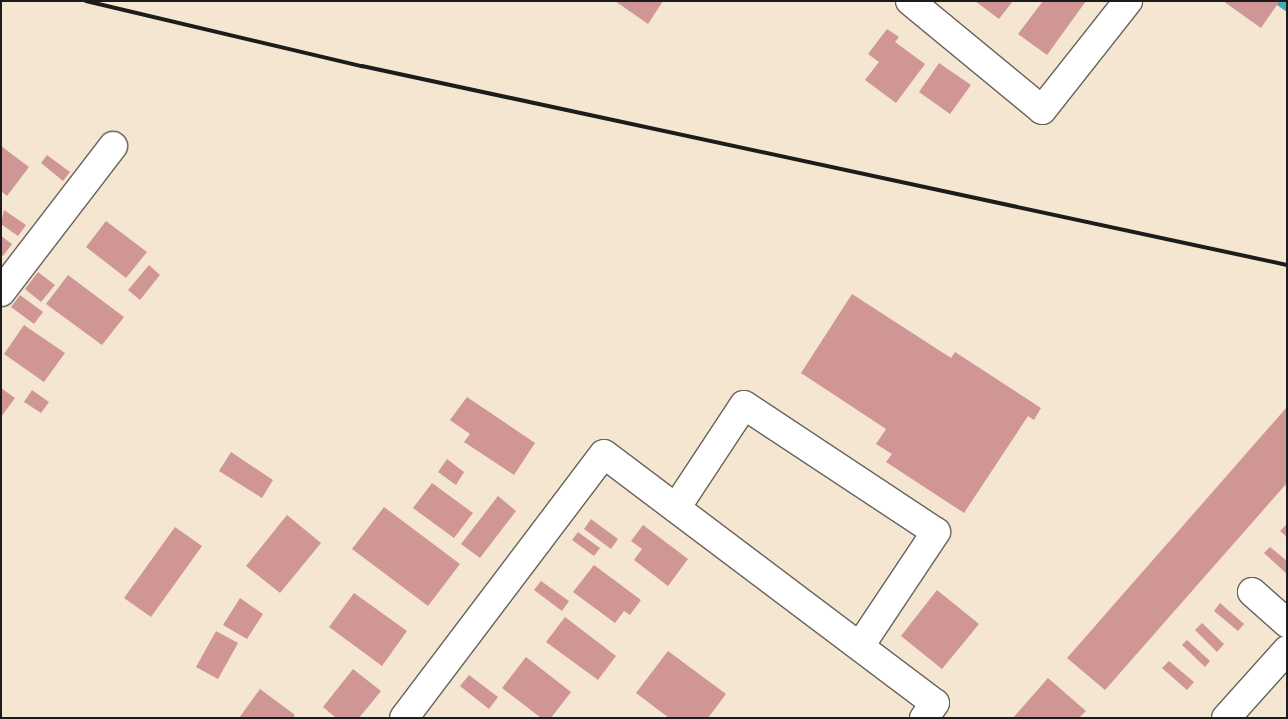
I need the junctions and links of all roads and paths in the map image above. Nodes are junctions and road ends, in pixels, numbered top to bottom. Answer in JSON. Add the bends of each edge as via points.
{"nodes":[{"id":1,"x":910,"y":1,"type":"edge"},
{"id":2,"x":1128,"y":1,"type":"edge"},
{"id":3,"x":113,"y":146,"type":"dead end"},
{"id":4,"x":1,"y":292,"type":"edge"},
{"id":5,"x":676,"y":508,"type":"junction"},
{"id":6,"x":1252,"y":592,"type":"dead end"},
{"id":7,"x":1287,"y":623,"type":"edge"},
{"id":8,"x":860,"y":646,"type":"junction"},
{"id":9,"x":1287,"y":650,"type":"edge"},
{"id":10,"x":404,"y":718,"type":"edge"},
{"id":11,"x":924,"y":718,"type":"edge"},
{"id":12,"x":1226,"y":718,"type":"edge"}],
"edges":[{"from":1,"to":2,"type":"street","via":[[1042,110]]},
{"from":3,"to":4,"type":"street"},
{"from":5,"to":8,"type":"street"},
{"from":5,"to":8,"type":"street","via":[[744,405],[936,532]]},
{"from":5,"to":10,"type":"street","via":[[604,454]]},
{"from":6,"to":7,"type":"street"},
{"from":8,"to":11,"type":"street","via":[[935,703]]},
{"from":9,"to":12,"type":"street"}]}
